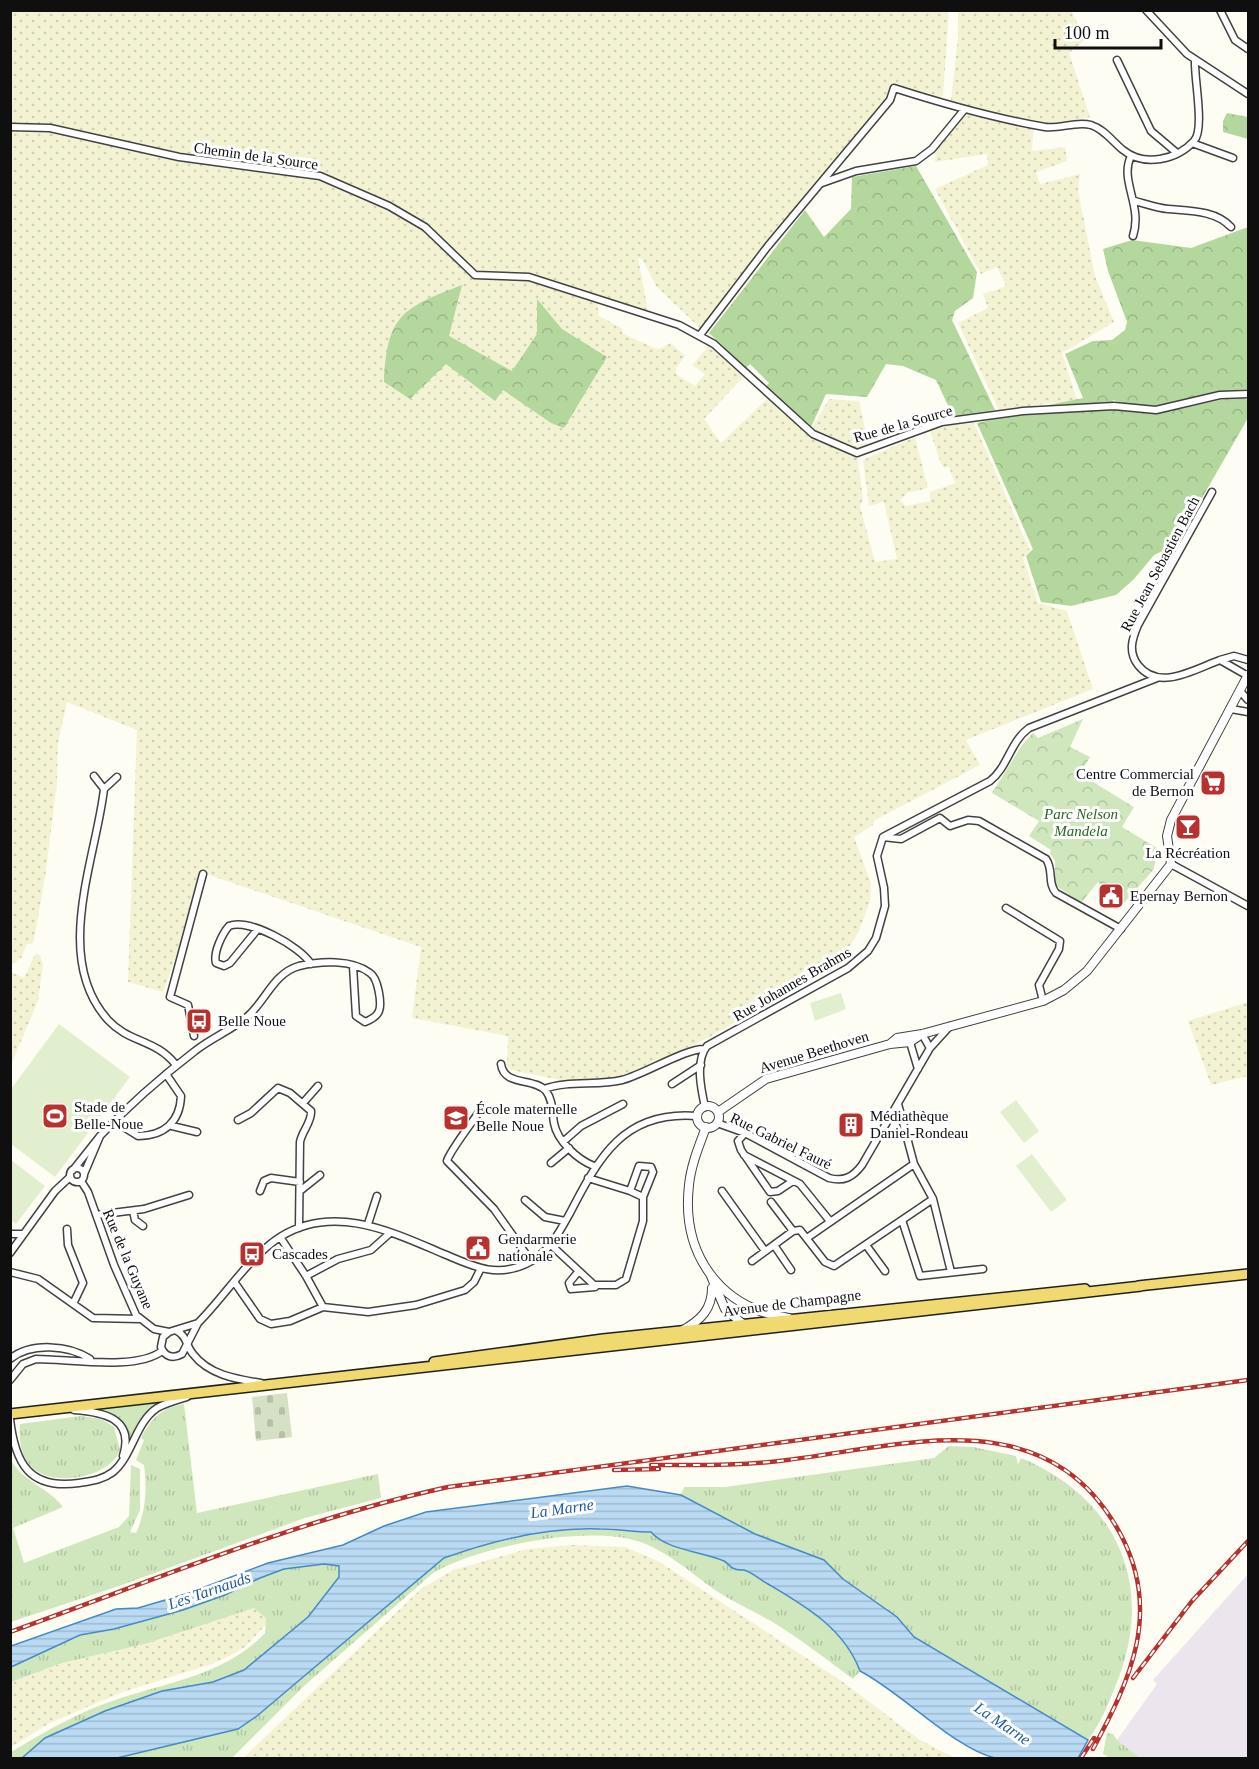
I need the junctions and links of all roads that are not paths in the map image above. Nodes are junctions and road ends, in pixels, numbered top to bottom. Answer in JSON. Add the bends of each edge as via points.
{"nodes":[{"id":1,"x":1146,"y":10,"type":"edge"},
{"id":2,"x":1220,"y":10,"type":"edge"},
{"id":3,"x":1248,"y":49,"type":"edge"},
{"id":4,"x":1117,"y":60,"type":"dead end"},
{"id":5,"x":1195,"y":60,"type":"junction"},
{"id":6,"x":1248,"y":94,"type":"edge"},
{"id":7,"x":964,"y":110,"type":"junction"},
{"id":8,"x":10,"y":127,"type":"edge"},
{"id":9,"x":1192,"y":142,"type":"junction"},
{"id":10,"x":1177,"y":153,"type":"junction"},
{"id":11,"x":1131,"y":156,"type":"junction"},
{"id":12,"x":1233,"y":158,"type":"dead end"},
{"id":13,"x":820,"y":184,"type":"junction"},
{"id":14,"x":1135,"y":201,"type":"junction"},
{"id":15,"x":1231,"y":227,"type":"dead end"},
{"id":16,"x":1133,"y":236,"type":"dead end"},
{"id":17,"x":470,"y":272,"type":"joint"},
{"id":18,"x":700,"y":335,"type":"junction"},
{"id":19,"x":1248,"y":394,"type":"edge"},
{"id":20,"x":1212,"y":492,"type":"dead end"},
{"id":21,"x":1220,"y":660,"type":"junction"},
{"id":22,"x":1248,"y":660,"type":"edge"},
{"id":23,"x":1248,"y":675,"type":"edge"},
{"id":24,"x":1157,"y":678,"type":"junction"},
{"id":25,"x":1240,"y":691,"type":"junction"},
{"id":26,"x":1248,"y":700,"type":"edge"},
{"id":27,"x":1231,"y":709,"type":"junction"},
{"id":28,"x":1248,"y":712,"type":"edge"},
{"id":29,"x":94,"y":776,"type":"dead end"},
{"id":30,"x":117,"y":777,"type":"dead end"},
{"id":31,"x":104,"y":789,"type":"junction"},
{"id":32,"x":883,"y":837,"type":"junction"},
{"id":33,"x":1171,"y":864,"type":"junction"},
{"id":34,"x":203,"y":874,"type":"dead end"},
{"id":35,"x":1248,"y":906,"type":"edge"},
{"id":36,"x":1006,"y":909,"type":"dead end"},
{"id":37,"x":1121,"y":929,"type":"junction"},
{"id":38,"x":257,"y":930,"type":"junction"},
{"id":39,"x":310,"y":964,"type":"junction"},
{"id":40,"x":352,"y":966,"type":"junction"},
{"id":41,"x":1043,"y":1000,"type":"junction"},
{"id":42,"x":950,"y":1026,"type":"junction"},
{"id":43,"x":922,"y":1034,"type":"junction"},
{"id":44,"x":194,"y":1036,"type":"dead end"},
{"id":45,"x":909,"y":1038,"type":"junction"},
{"id":46,"x":930,"y":1048,"type":"junction"},
{"id":47,"x":705,"y":1049,"type":"junction"},
{"id":48,"x":501,"y":1064,"type":"dead end"},
{"id":49,"x":176,"y":1065,"type":"junction"},
{"id":50,"x":701,"y":1065,"type":"junction"},
{"id":51,"x":918,"y":1069,"type":"junction"},
{"id":52,"x":166,"y":1074,"type":"junction"},
{"id":53,"x":672,"y":1084,"type":"dead end"},
{"id":54,"x":318,"y":1086,"type":"dead end"},
{"id":55,"x":544,"y":1089,"type":"junction"},
{"id":56,"x":303,"y":1103,"type":"junction"},
{"id":57,"x":623,"y":1104,"type":"dead end"},
{"id":58,"x":898,"y":1104,"type":"junction"},
{"id":59,"x":705,"y":1107,"type":"junction"},
{"id":60,"x":481,"y":1108,"type":"dead end"},
{"id":61,"x":718,"y":1112,"type":"junction"},
{"id":62,"x":698,"y":1116,"type":"junction"},
{"id":63,"x":238,"y":1120,"type":"dead end"},
{"id":64,"x":114,"y":1121,"type":"junction"},
{"id":65,"x":717,"y":1123,"type":"junction"},
{"id":66,"x":171,"y":1126,"type":"junction"},
{"id":67,"x":706,"y":1127,"type":"junction"},
{"id":68,"x":197,"y":1132,"type":"dead end"},
{"id":69,"x":745,"y":1133,"type":"junction"},
{"id":70,"x":100,"y":1136,"type":"junction"},
{"id":71,"x":564,"y":1141,"type":"junction"},
{"id":72,"x":569,"y":1148,"type":"junction"},
{"id":73,"x":744,"y":1155,"type":"junction"},
{"id":74,"x":551,"y":1163,"type":"dead end"},
{"id":75,"x":914,"y":1164,"type":"junction"},
{"id":76,"x":594,"y":1166,"type":"junction"},
{"id":77,"x":72,"y":1173,"type":"junction"},
{"id":78,"x":320,"y":1175,"type":"dead end"},
{"id":79,"x":82,"y":1177,"type":"junction"},
{"id":80,"x":588,"y":1179,"type":"junction"},
{"id":81,"x":792,"y":1181,"type":"junction"},
{"id":82,"x":300,"y":1182,"type":"junction"},
{"id":83,"x":260,"y":1191,"type":"dead end"},
{"id":84,"x":300,"y":1191,"type":"junction"},
{"id":85,"x":630,"y":1191,"type":"junction"},
{"id":86,"x":722,"y":1191,"type":"dead end"},
{"id":87,"x":189,"y":1195,"type":"dead end"},
{"id":88,"x":377,"y":1196,"type":"dead end"},
{"id":89,"x":643,"y":1197,"type":"junction"},
{"id":90,"x":933,"y":1199,"type":"junction"},
{"id":91,"x":525,"y":1200,"type":"dead end"},
{"id":92,"x":771,"y":1202,"type":"dead end"},
{"id":93,"x":133,"y":1211,"type":"junction"},
{"id":94,"x":96,"y":1215,"type":"junction"},
{"id":95,"x":829,"y":1220,"type":"junction"},
{"id":96,"x":902,"y":1220,"type":"junction"},
{"id":97,"x":565,"y":1221,"type":"junction"},
{"id":98,"x":368,"y":1224,"type":"junction"},
{"id":99,"x":143,"y":1226,"type":"dead end"},
{"id":100,"x":299,"y":1228,"type":"junction"},
{"id":101,"x":67,"y":1229,"type":"dead end"},
{"id":102,"x":793,"y":1231,"type":"junction"},
{"id":103,"x":390,"y":1233,"type":"junction"},
{"id":104,"x":10,"y":1234,"type":"edge"},
{"id":105,"x":23,"y":1234,"type":"junction"},
{"id":106,"x":280,"y":1237,"type":"junction"},
{"id":107,"x":807,"y":1238,"type":"junction"},
{"id":108,"x":551,"y":1245,"type":"junction"},
{"id":109,"x":774,"y":1245,"type":"junction"},
{"id":110,"x":866,"y":1245,"type":"junction"},
{"id":111,"x":765,"y":1251,"type":"junction"},
{"id":112,"x":10,"y":1253,"type":"edge"},
{"id":113,"x":531,"y":1261,"type":"junction"},
{"id":114,"x":752,"y":1261,"type":"dead end"},
{"id":115,"x":983,"y":1269,"type":"dead end"},
{"id":116,"x":480,"y":1270,"type":"junction"},
{"id":117,"x":791,"y":1270,"type":"dead end"},
{"id":118,"x":885,"y":1271,"type":"dead end"},
{"id":119,"x":10,"y":1272,"type":"edge"},
{"id":120,"x":578,"y":1272,"type":"junction"},
{"id":121,"x":951,"y":1272,"type":"junction"},
{"id":122,"x":1248,"y":1274,"type":"edge"},
{"id":123,"x":711,"y":1275,"type":"junction"},
{"id":124,"x":306,"y":1276,"type":"junction"},
{"id":125,"x":235,"y":1283,"type":"junction"},
{"id":126,"x":599,"y":1286,"type":"junction"},
{"id":127,"x":1142,"y":1286,"type":"junction"},
{"id":128,"x":724,"y":1290,"type":"junction"},
{"id":129,"x":73,"y":1304,"type":"junction"},
{"id":130,"x":322,"y":1307,"type":"junction"},
{"id":131,"x":728,"y":1313,"type":"junction"},
{"id":132,"x":793,"y":1318,"type":"junction"},
{"id":133,"x":140,"y":1319,"type":"junction"},
{"id":134,"x":198,"y":1323,"type":"junction"},
{"id":135,"x":742,"y":1324,"type":"junction"},
{"id":136,"x":718,"y":1327,"type":"junction"},
{"id":137,"x":787,"y":1327,"type":"junction"},
{"id":138,"x":177,"y":1331,"type":"junction"},
{"id":139,"x":169,"y":1332,"type":"junction"},
{"id":140,"x":678,"y":1332,"type":"junction"},
{"id":141,"x":695,"y":1338,"type":"junction"},
{"id":142,"x":187,"y":1342,"type":"junction"},
{"id":143,"x":162,"y":1351,"type":"junction"},
{"id":144,"x":10,"y":1359,"type":"edge"},
{"id":145,"x":94,"y":1361,"type":"junction"},
{"id":146,"x":340,"y":1377,"type":"junction"},
{"id":147,"x":10,"y":1380,"type":"edge"},
{"id":148,"x":272,"y":1384,"type":"junction"},
{"id":149,"x":200,"y":1393,"type":"junction"},
{"id":150,"x":55,"y":1409,"type":"junction"},
{"id":151,"x":12,"y":1416,"type":"edge"},
{"id":152,"x":116,"y":1469,"type":"junction"}],
"edges":[{"from":1,"to":5,"type":"street"},
{"from":2,"to":3,"type":"street","via":[[1235,40]]},
{"from":4,"to":10,"type":"street","via":[[1151,131]]},
{"from":5,"to":6,"type":"street"},
{"from":5,"to":9,"type":"street","via":[[1200,129]]},
{"from":7,"to":11,"type":"street","via":[[1048,127],[1094,126]]},
{"from":7,"to":13,"type":"street","via":[[916,161],[856,171]]},
{"from":7,"to":13,"type":"street","via":[[894,88],[890,100]]},
{"from":8,"to":17,"type":"street","name":"Chemin de la Source","via":[[50,128],[179,157],[320,176],[425,227]]},
{"from":9,"to":10,"type":"street"},
{"from":9,"to":12,"type":"street"},
{"from":10,"to":11,"type":"street","via":[[1163,159]]},
{"from":11,"to":14,"type":"street","via":[[1126,172]]},
{"from":13,"to":18,"type":"street"},
{"from":14,"to":15,"type":"street","via":[[1205,214]]},
{"from":14,"to":16,"type":"street"},
{"from":17,"to":18,"type":"street","name":"Rue de la Source","via":[[538,279]]},
{"from":18,"to":19,"type":"street","name":"Rue de la Source","via":[[813,434],[857,453],[942,422],[1023,411],[1114,406],[1156,410],[1220,395]]},
{"from":20,"to":24,"type":"street","name":"Rue Jean Sebastien Bach","via":[[1132,640],[1136,663]]},
{"from":21,"to":22,"type":"street","via":[[1234,656]]},
{"from":21,"to":23,"type":"street"},
{"from":21,"to":24,"type":"street","via":[[1171,678]]},
{"from":23,"to":25,"type":"street"},
{"from":24,"to":32,"type":"street","via":[[1029,728],[990,781]]},
{"from":25,"to":26,"type":"street"},
{"from":25,"to":27,"type":"street"},
{"from":27,"to":28,"type":"street"},
{"from":27,"to":33,"type":"street","via":[[1171,820],[1167,836]]},
{"from":29,"to":31,"type":"street"},
{"from":30,"to":31,"type":"street"},
{"from":31,"to":49,"type":"street","via":[[81,901],[82,948],[88,982],[99,1009],[112,1024],[162,1049]]},
{"from":32,"to":37,"type":"street","via":[[901,839],[940,819],[950,826],[979,821],[1046,859],[1051,888],[1056,893]]},
{"from":32,"to":47,"type":"street","name":"Rue Johannes Brahms","via":[[877,856],[885,906],[868,951],[848,968]]},
{"from":33,"to":35,"type":"street"},
{"from":33,"to":37,"type":"street","name":"Avenue Beethoven"},
{"from":34,"to":44,"type":"street","via":[[170,997],[188,1005]]},
{"from":36,"to":41,"type":"street","via":[[1060,941],[1039,985]]},
{"from":37,"to":41,"type":"street","name":"Avenue Beethoven","via":[[1087,971],[1064,990]]},
{"from":38,"to":38,"type":"street","via":[[229,926],[214,957],[216,963],[230,963]]},
{"from":38,"to":39,"type":"street","via":[[287,941]]},
{"from":39,"to":40,"type":"street"},
{"from":39,"to":49,"type":"street","via":[[284,974],[249,1015]]},
{"from":40,"to":40,"type":"street","via":[[371,973],[376,983],[379,1011],[365,1022],[356,1016]]},
{"from":41,"to":42,"type":"street","name":"Avenue Beethoven"},
{"from":42,"to":43,"type":"street","name":"Avenue Beethoven"},
{"from":42,"to":46,"type":"street","name":"Rue Gabriel Fauré"},
{"from":43,"to":45,"type":"street","name":"Avenue Beethoven"},
{"from":43,"to":46,"type":"street"},
{"from":45,"to":51,"type":"street"},
{"from":45,"to":61,"type":"street","name":"Avenue Beethoven","via":[[771,1077]]},
{"from":46,"to":51,"type":"street","name":"Rue Gabriel Fauré"},
{"from":47,"to":50,"type":"street"},
{"from":47,"to":55,"type":"street","name":"Rue Johannes Brahms","via":[[621,1080]]},
{"from":48,"to":55,"type":"street","via":[[509,1078]]},
{"from":49,"to":52,"type":"street"},
{"from":50,"to":53,"type":"street"},
{"from":50,"to":59,"type":"street"},
{"from":51,"to":58,"type":"street","name":"Rue Gabriel Fauré"},
{"from":52,"to":64,"type":"street"},
{"from":52,"to":66,"type":"street","via":[[181,1096]]},
{"from":54,"to":56,"type":"street"},
{"from":55,"to":71,"type":"street","via":[[555,1129]]},
{"from":56,"to":63,"type":"street","via":[[278,1088]]},
{"from":56,"to":82,"type":"street","via":[[312,1114],[300,1142]]},
{"from":57,"to":71,"type":"street","via":[[581,1126]]},
{"from":58,"to":69,"type":"street","name":"Rue Gabriel Fauré","via":[[862,1165],[844,1179],[816,1173]]},
{"from":58,"to":75,"type":"street"},
{"from":59,"to":61,"type":"street"},
{"from":59,"to":62,"type":"street"},
{"from":60,"to":113,"type":"street","via":[[447,1161],[494,1209]]},
{"from":61,"to":65,"type":"street"},
{"from":62,"to":67,"type":"street"},
{"from":62,"to":76,"type":"street","via":[[670,1117],[641,1125],[613,1144]]},
{"from":64,"to":66,"type":"street","via":[[138,1136],[164,1132]]},
{"from":64,"to":70,"type":"street"},
{"from":65,"to":67,"type":"street"},
{"from":65,"to":69,"type":"street","name":"Rue Gabriel Fauré"},
{"from":66,"to":68,"type":"street"},
{"from":67,"to":123,"type":"street","via":[[691,1170],[688,1208],[694,1244]]},
{"from":69,"to":73,"type":"street","via":[[738,1141]]},
{"from":70,"to":77,"type":"street"},
{"from":70,"to":79,"type":"street"},
{"from":71,"to":72,"type":"street"},
{"from":72,"to":74,"type":"street"},
{"from":72,"to":76,"type":"street"},
{"from":73,"to":81,"type":"street"},
{"from":73,"to":81,"type":"street","via":[[770,1192]]},
{"from":75,"to":90,"type":"street"},
{"from":75,"to":95,"type":"street","via":[[836,1219]]},
{"from":76,"to":80,"type":"street"},
{"from":77,"to":79,"type":"street","via":[[73,1181]]},
{"from":77,"to":79,"type":"street","via":[[81,1169]]},
{"from":77,"to":105,"type":"street"},
{"from":78,"to":84,"type":"street"},
{"from":79,"to":94,"type":"street","name":"Rue de la Guyane"},
{"from":80,"to":85,"type":"street"},
{"from":80,"to":97,"type":"street"},
{"from":81,"to":95,"type":"street","via":[[802,1186]]},
{"from":82,"to":83,"type":"street","via":[[271,1178],[264,1181]]},
{"from":82,"to":84,"type":"street"},
{"from":84,"to":100,"type":"street"},
{"from":85,"to":89,"type":"street"},
{"from":85,"to":89,"type":"street","via":[[639,1166],[651,1167],[653,1172]]},
{"from":86,"to":111,"type":"street"},
{"from":87,"to":93,"type":"street"},
{"from":88,"to":98,"type":"street"},
{"from":89,"to":126,"type":"street","via":[[643,1221],[626,1279],[620,1284]]},
{"from":90,"to":96,"type":"street"},
{"from":90,"to":121,"type":"street"},
{"from":91,"to":97,"type":"street","via":[[545,1217]]},
{"from":92,"to":102,"type":"street"},
{"from":93,"to":94,"type":"street"},
{"from":93,"to":99,"type":"street","via":[[135,1221]]},
{"from":94,"to":133,"type":"street","name":"Rue de la Guyane"},
{"from":95,"to":107,"type":"street"},
{"from":96,"to":110,"type":"street"},
{"from":96,"to":121,"type":"street","via":[[920,1276]]},
{"from":97,"to":108,"type":"street"},
{"from":98,"to":100,"type":"street","via":[[331,1220]]},
{"from":98,"to":103,"type":"street"},
{"from":100,"to":106,"type":"street"},
{"from":101,"to":129,"type":"street","via":[[68,1245],[83,1283]]},
{"from":102,"to":107,"type":"street","via":[[800,1230]]},
{"from":102,"to":109,"type":"street"},
{"from":103,"to":116,"type":"street"},
{"from":103,"to":124,"type":"street","via":[[371,1250],[338,1259]]},
{"from":104,"to":105,"type":"street"},
{"from":105,"to":112,"type":"street"},
{"from":106,"to":124,"type":"street"},
{"from":106,"to":125,"type":"street"},
{"from":107,"to":110,"type":"street","via":[[825,1262],[834,1266]]},
{"from":108,"to":113,"type":"street"},
{"from":108,"to":120,"type":"street"},
{"from":109,"to":111,"type":"street"},
{"from":109,"to":117,"type":"street"},
{"from":110,"to":118,"type":"street"},
{"from":111,"to":114,"type":"street"},
{"from":113,"to":116,"type":"street","via":[[509,1270]]},
{"from":115,"to":121,"type":"street"},
{"from":116,"to":130,"type":"street","via":[[465,1290],[409,1307],[368,1312]]},
{"from":119,"to":129,"type":"street","via":[[38,1278]]},
{"from":120,"to":126,"type":"street"},
{"from":120,"to":126,"type":"street","via":[[569,1283],[571,1289]]},
{"from":122,"to":127,"type":"main road","name":"Avenue de Champagne"},
{"from":123,"to":128,"type":"street"},
{"from":123,"to":131,"type":"street","via":[[716,1294]]},
{"from":123,"to":140,"type":"street","via":[[708,1310]]},
{"from":124,"to":130,"type":"street"},
{"from":125,"to":130,"type":"street","via":[[266,1323],[290,1321]]},
{"from":125,"to":134,"type":"street"},
{"from":127,"to":132,"type":"main road","name":"Avenue de Champagne","via":[[1057,1290]]},
{"from":127,"to":137,"type":"main road"},
{"from":128,"to":131,"type":"street"},
{"from":128,"to":132,"type":"street","via":[[752,1309]]},
{"from":129,"to":133,"type":"street","via":[[93,1318]]},
{"from":131,"to":135,"type":"street"},
{"from":131,"to":136,"type":"street"},
{"from":132,"to":135,"type":"main road","name":"Avenue de Champagne"},
{"from":133,"to":139,"type":"street","name":"Rue de la Guyane","via":[[154,1329]]},
{"from":134,"to":138,"type":"street"},
{"from":134,"to":142,"type":"street"},
{"from":135,"to":136,"type":"main road","name":"Avenue de Champagne"},
{"from":135,"to":137,"type":"street"},
{"from":136,"to":140,"type":"main road","name":"Avenue de Champagne"},
{"from":136,"to":141,"type":"street"},
{"from":137,"to":141,"type":"main road"},
{"from":138,"to":139,"type":"street"},
{"from":138,"to":142,"type":"street"},
{"from":139,"to":143,"type":"street","via":[[161,1340]]},
{"from":140,"to":146,"type":"main road","name":"Avenue de Champagne","via":[[553,1344]]},
{"from":141,"to":146,"type":"main road"},
{"from":142,"to":143,"type":"street","via":[[185,1351],[178,1356]]},
{"from":142,"to":148,"type":"street","via":[[196,1358],[215,1372]]},
{"from":143,"to":145,"type":"street","via":[[128,1362]]},
{"from":144,"to":145,"type":"street","via":[[21,1351],[40,1347],[78,1353]]},
{"from":145,"to":147,"type":"street","via":[[36,1359],[23,1364]]},
{"from":146,"to":148,"type":"main road"},
{"from":148,"to":149,"type":"main road"},
{"from":149,"to":150,"type":"main road"},
{"from":149,"to":152,"type":"street","via":[[151,1413]]},
{"from":150,"to":151,"type":"main road"},
{"from":150,"to":152,"type":"street","via":[[99,1412],[116,1421],[123,1430],[125,1446]]},
{"from":151,"to":152,"type":"street","via":[[19,1460],[43,1481],[94,1481]]}]}
